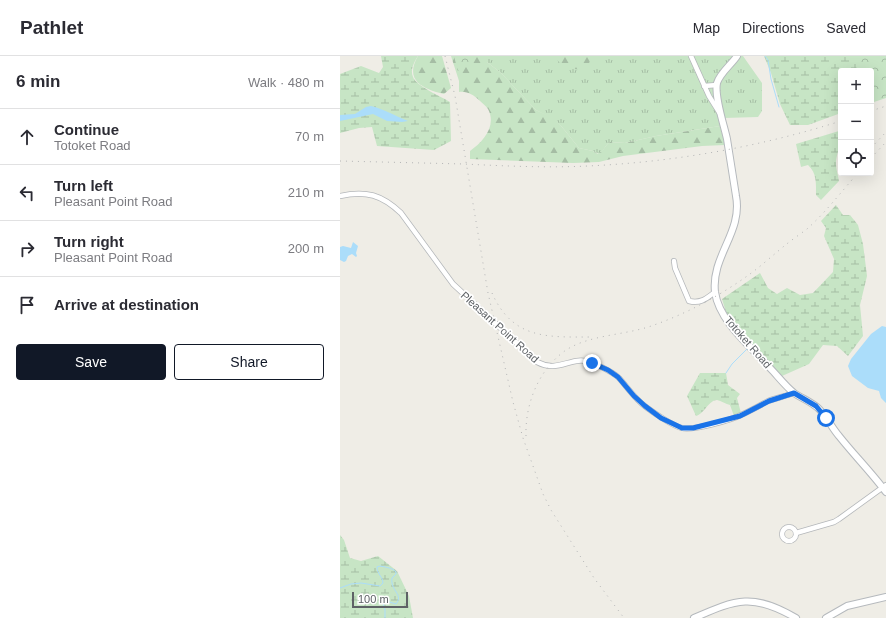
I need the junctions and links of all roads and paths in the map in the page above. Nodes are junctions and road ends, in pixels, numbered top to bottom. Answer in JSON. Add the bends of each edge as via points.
{"nodes":[{"id":1,"x":691,"y":56,"type":"edge"},
{"id":2,"x":737,"y":56,"type":"edge"},
{"id":3,"x":717,"y":85,"type":"junction"},
{"id":4,"x":704,"y":86,"type":"junction"},
{"id":5,"x":721,"y":115,"type":"junction"},
{"id":6,"x":340,"y":196,"type":"edge"},
{"id":7,"x":674,"y":261,"type":"dead end"},
{"id":8,"x":716,"y":292,"type":"junction"},
{"id":9,"x":794,"y":393,"type":"junction"},
{"id":10,"x":885,"y":488,"type":"edge"},
{"id":11,"x":796,"y":533,"type":"dead end"},
{"id":12,"x":886,"y":597,"type":"edge"},
{"id":13,"x":694,"y":618,"type":"edge"},
{"id":14,"x":796,"y":618,"type":"edge"},
{"id":15,"x":826,"y":618,"type":"edge"}],
"edges":[{"from":1,"to":4,"type":"street","name":"Totoket Road"},
{"from":2,"to":3,"type":"main road","via":[[720,77]]},
{"from":3,"to":4,"type":"street"},
{"from":3,"to":5,"type":"main road"},
{"from":4,"to":5,"type":"street","name":"Totoket Road"},
{"from":5,"to":8,"type":"main road","name":"Totoket Road","via":[[738,210],[734,228],[718,266]]},
{"from":6,"to":9,"type":"street","name":"Pleasant Point Road","via":[[367,193],[392,204],[452,284],[538,362],[548,367],[582,359],[608,370],[645,406],[661,418],[682,428],[693,428],[740,416],[769,401]]},
{"from":7,"to":8,"type":"street","via":[[689,301],[703,301]]},
{"from":8,"to":9,"type":"main road","name":"Totoket Road","via":[[720,307],[729,323]]},
{"from":9,"to":10,"type":"main road","name":"Totoket Road","via":[[819,409],[838,435]]},
{"from":10,"to":11,"type":"street","via":[[842,518]]},
{"from":12,"to":15,"type":"main road","via":[[847,606]]},
{"from":13,"to":14,"type":"main road","via":[[726,605],[752,601],[770,605]]}]}
